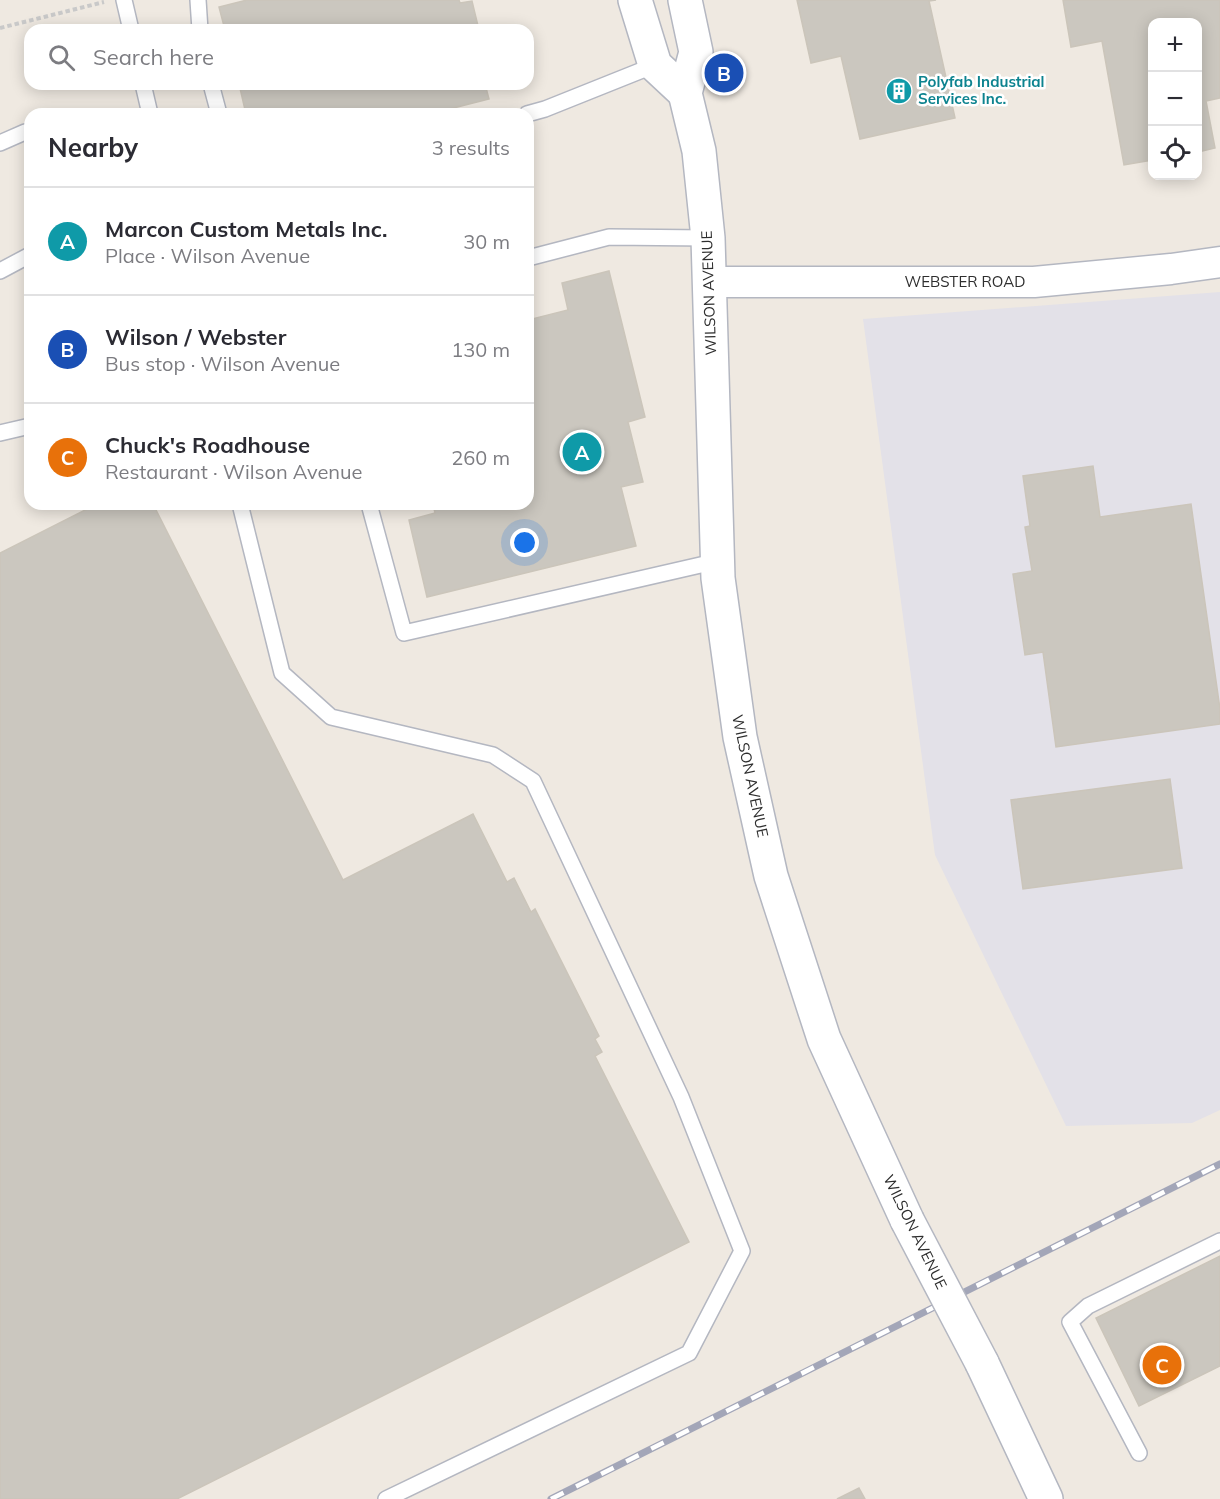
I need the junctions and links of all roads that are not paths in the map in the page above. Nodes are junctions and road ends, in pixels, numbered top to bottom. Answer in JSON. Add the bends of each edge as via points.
{"nodes":[{"id":1,"x":124,"y":0,"type":"edge"},
{"id":2,"x":198,"y":0,"type":"edge"},
{"id":3,"x":635,"y":0,"type":"edge"},
{"id":4,"x":685,"y":0,"type":"edge"},
{"id":5,"x":130,"y":24,"type":"edge"},
{"id":6,"x":200,"y":24,"type":"edge"},
{"id":7,"x":655,"y":65,"type":"junction"},
{"id":8,"x":144,"y":90,"type":"edge"},
{"id":9,"x":213,"y":90,"type":"edge"},
{"id":10,"x":685,"y":93,"type":"junction"},
{"id":11,"x":149,"y":108,"type":"edge"},
{"id":12,"x":217,"y":108,"type":"edge"},
{"id":13,"x":534,"y":112,"type":"edge"},
{"id":14,"x":24,"y":133,"type":"edge"},
{"id":15,"x":0,"y":143,"type":"edge"},
{"id":16,"x":708,"y":238,"type":"junction"},
{"id":17,"x":534,"y":256,"type":"edge"},
{"id":18,"x":24,"y":258,"type":"edge"},
{"id":19,"x":1220,"y":262,"type":"edge"},
{"id":20,"x":0,"y":271,"type":"edge"},
{"id":21,"x":710,"y":282,"type":"junction"},
{"id":22,"x":24,"y":427,"type":"edge"},
{"id":23,"x":0,"y":433,"type":"edge"},
{"id":24,"x":241,"y":510,"type":"edge"},
{"id":25,"x":371,"y":510,"type":"edge"},
{"id":26,"x":718,"y":561,"type":"junction"},
{"id":27,"x":1220,"y":1241,"type":"edge"},
{"id":28,"x":1139,"y":1453,"type":"dead end"},
{"id":29,"x":386,"y":1499,"type":"edge"},
{"id":30,"x":1046,"y":1499,"type":"edge"}],
"edges":[{"from":1,"to":5,"type":"lane"},
{"from":2,"to":6,"type":"lane"},
{"from":3,"to":7,"type":"street"},
{"from":4,"to":10,"type":"street","name":"WILSON AVENUE","via":[[696,52]]},
{"from":7,"to":10,"type":"street"},
{"from":7,"to":13,"type":"lane"},
{"from":8,"to":11,"type":"lane"},
{"from":9,"to":12,"type":"lane"},
{"from":10,"to":16,"type":"street","name":"WILSON AVENUE","via":[[699,151]]},
{"from":14,"to":15,"type":"lane"},
{"from":16,"to":17,"type":"lane","via":[[609,237]]},
{"from":16,"to":21,"type":"street","name":"WILSON AVENUE"},
{"from":18,"to":20,"type":"lane"},
{"from":19,"to":21,"type":"street","name":"WEBSTER ROAD","via":[[1034,282]]},
{"from":21,"to":26,"type":"street","name":"WILSON AVENUE"},
{"from":22,"to":23,"type":"lane"},
{"from":24,"to":29,"type":"lane","via":[[282,673],[331,717],[493,755],[533,781],[681,1097],[742,1251],[689,1353]]},
{"from":25,"to":26,"type":"lane","via":[[404,633]]},
{"from":26,"to":30,"type":"street","name":"WILSON AVENUE","bridge":true,"via":[[740,737],[771,876],[824,1039],[907,1220],[982,1363]]},
{"from":27,"to":28,"type":"lane","via":[[1088,1306],[1070,1322]]}]}
